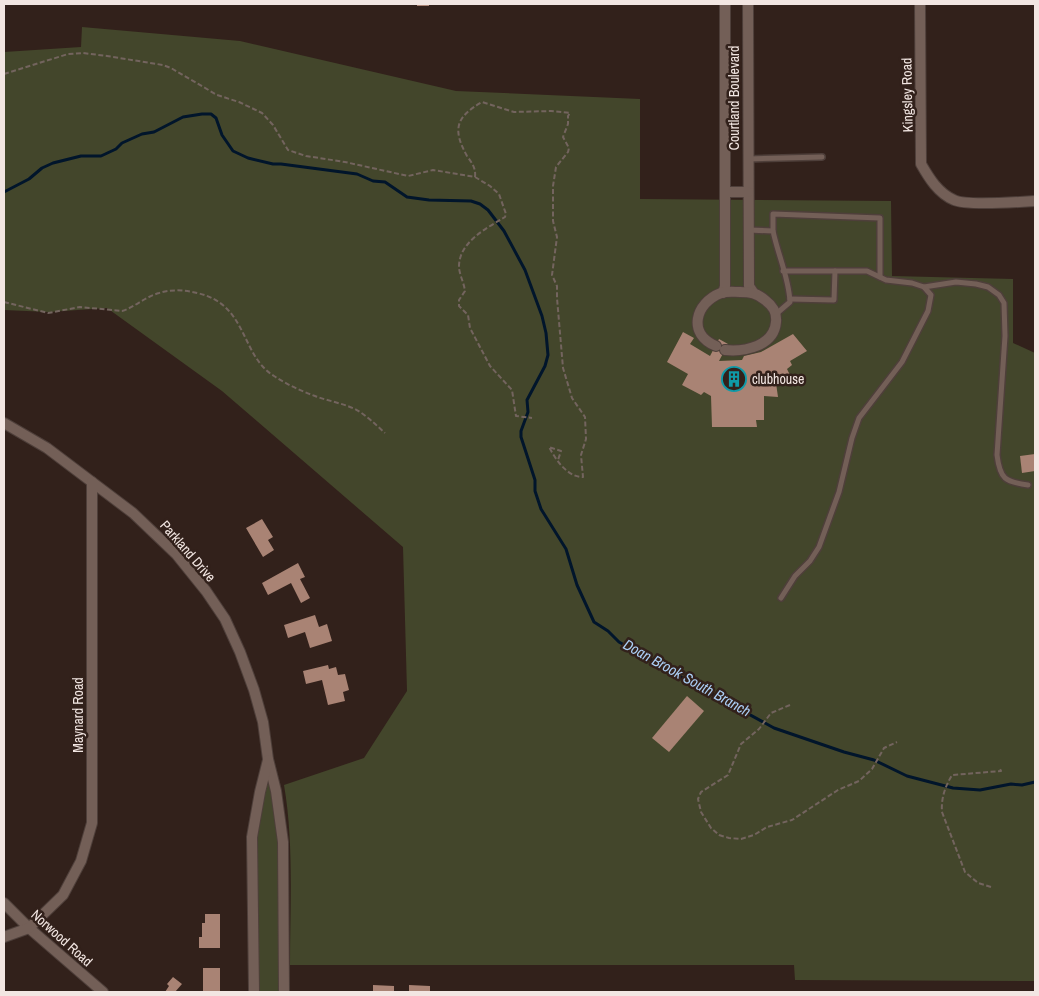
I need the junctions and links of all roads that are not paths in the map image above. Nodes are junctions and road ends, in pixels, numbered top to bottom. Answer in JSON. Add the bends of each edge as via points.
{"nodes":[{"id":1,"x":725,"y":4,"type":"edge"},
{"id":2,"x":748,"y":4,"type":"edge"},
{"id":3,"x":920,"y":4,"type":"edge"},
{"id":4,"x":822,"y":157,"type":"dead end"},
{"id":5,"x":748,"y":159,"type":"junction"},
{"id":6,"x":725,"y":192,"type":"junction"},
{"id":7,"x":748,"y":192,"type":"junction"},
{"id":8,"x":1035,"y":201,"type":"edge"},
{"id":9,"x":748,"y":230,"type":"junction"},
{"id":10,"x":773,"y":231,"type":"junction"},
{"id":11,"x":783,"y":271,"type":"junction"},
{"id":12,"x":835,"y":272,"type":"junction"},
{"id":13,"x":880,"y":277,"type":"junction"},
{"id":14,"x":924,"y":287,"type":"junction"},
{"id":15,"x":723,"y":292,"type":"junction"},
{"id":16,"x":753,"y":292,"type":"junction"},
{"id":17,"x":790,"y":299,"type":"junction"},
{"id":18,"x":776,"y":314,"type":"junction"},
{"id":19,"x":4,"y":423,"type":"edge"},
{"id":20,"x":92,"y":482,"type":"junction"},
{"id":21,"x":1028,"y":485,"type":"dead end"},
{"id":22,"x":781,"y":598,"type":"dead end"},
{"id":23,"x":268,"y":759,"type":"junction"},
{"id":24,"x":4,"y":903,"type":"edge"},
{"id":25,"x":29,"y":928,"type":"junction"},
{"id":26,"x":4,"y":938,"type":"edge"},
{"id":27,"x":103,"y":992,"type":"edge"},
{"id":28,"x":254,"y":992,"type":"edge"},
{"id":29,"x":284,"y":992,"type":"edge"}],
"edges":[{"from":1,"to":6,"type":"street","name":"Courtland Boulevard"},
{"from":2,"to":5,"type":"street","name":"Courtland Boulevard"},
{"from":3,"to":8,"type":"street","name":"Kingsley Road","via":[[921,164],[931,183],[955,201]]},
{"from":4,"to":5,"type":"lane"},
{"from":5,"to":7,"type":"street","name":"Courtland Boulevard"},
{"from":6,"to":7,"type":"street"},
{"from":6,"to":15,"type":"street","name":"Courtland Boulevard"},
{"from":7,"to":9,"type":"street","name":"Courtland Boulevard"},
{"from":9,"to":10,"type":"lane"},
{"from":9,"to":16,"type":"street","name":"Courtland Boulevard","via":[[749,286]]},
{"from":10,"to":11,"type":"lane"},
{"from":10,"to":13,"type":"lane","via":[[773,214],[880,218]]},
{"from":11,"to":12,"type":"lane"},
{"from":11,"to":17,"type":"lane","via":[[789,284]]},
{"from":12,"to":13,"type":"lane","via":[[867,272]]},
{"from":12,"to":17,"type":"lane","via":[[834,300]]},
{"from":13,"to":14,"type":"lane"},
{"from":14,"to":21,"type":"lane","via":[[956,282],[976,284],[999,295],[1004,303],[997,455],[1003,477]]},
{"from":14,"to":22,"type":"lane","via":[[931,295],[928,311],[902,362],[859,418],[839,492],[819,547]]},
{"from":15,"to":16,"type":"street"},
{"from":15,"to":18,"type":"street","via":[[704,304],[697,322],[704,339],[720,348],[739,350],[762,344],[774,330]]},
{"from":16,"to":18,"type":"street","via":[[772,306]]},
{"from":17,"to":18,"type":"lane"},
{"from":19,"to":20,"type":"street","name":"Parkland Drive","via":[[47,448]]},
{"from":20,"to":23,"type":"street","name":"Parkland Drive","via":[[160,538],[206,590],[240,652],[254,690]]},
{"from":20,"to":25,"type":"street","name":"Maynard Road","via":[[92,823],[81,861],[63,895]]},
{"from":23,"to":28,"type":"street","name":"Parkland Drive","via":[[252,837]]},
{"from":23,"to":29,"type":"street","name":"Parkland Drive","via":[[283,842]]},
{"from":24,"to":25,"type":"street","name":"Norwood Road"},
{"from":25,"to":26,"type":"street"},
{"from":25,"to":27,"type":"street","name":"Norwood Road"}]}
